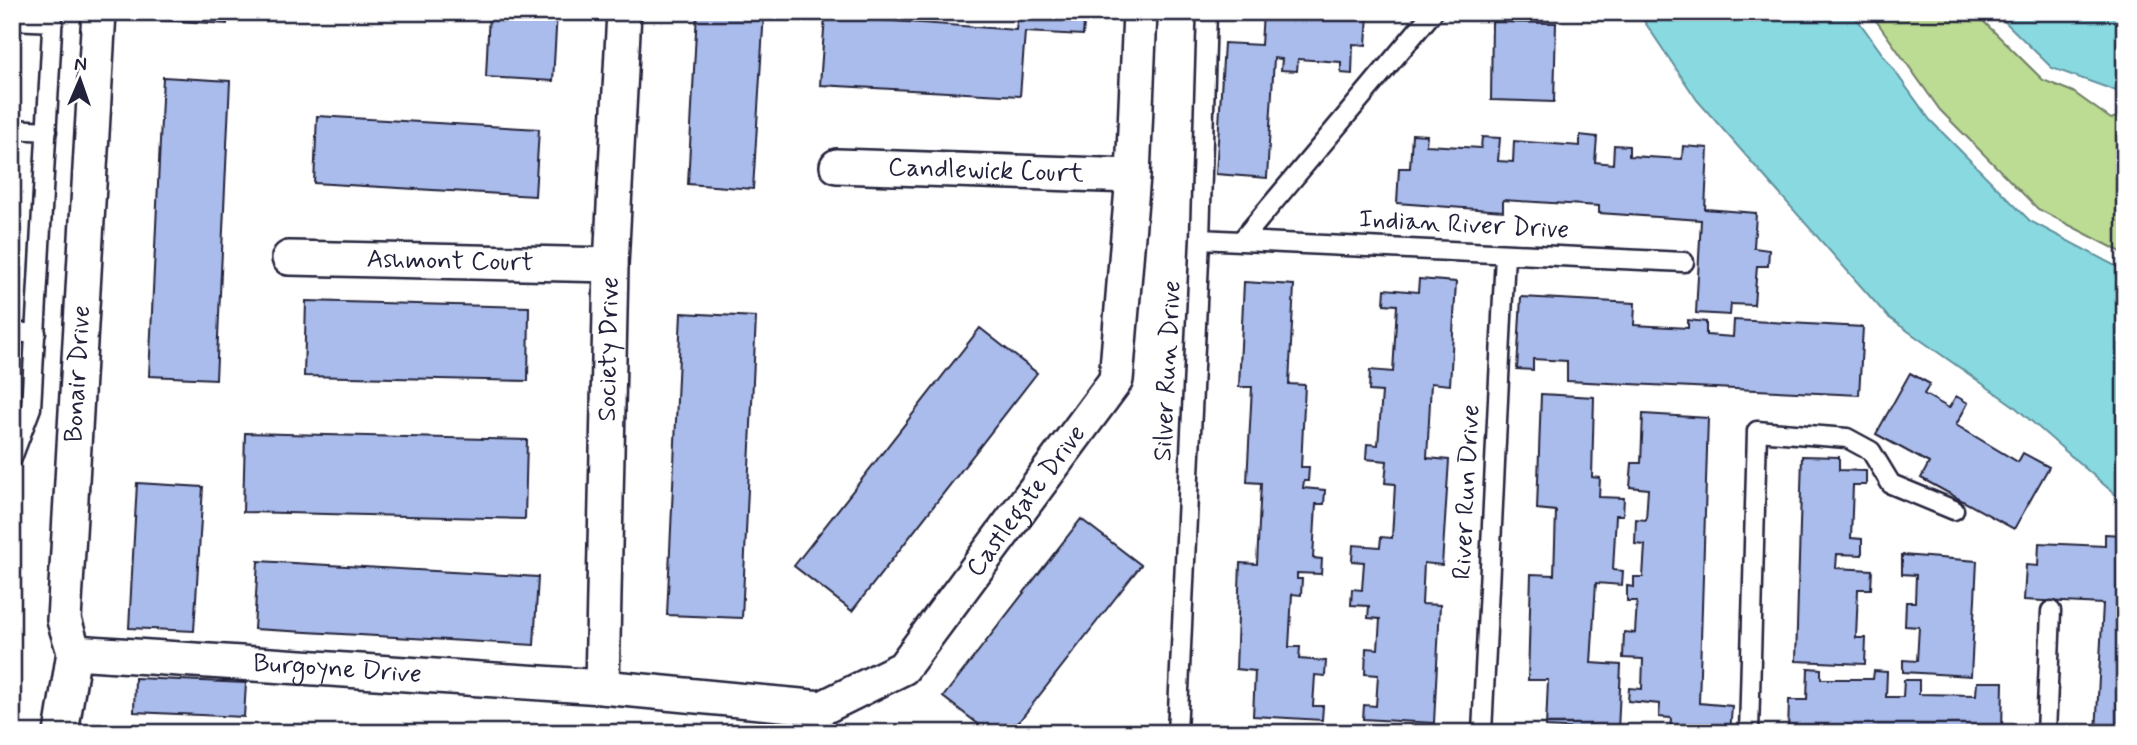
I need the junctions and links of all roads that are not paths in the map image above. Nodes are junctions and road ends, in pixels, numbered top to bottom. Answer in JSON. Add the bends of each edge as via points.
{"nodes":[{"id":1,"x":99,"y":12,"type":"edge"},
{"id":2,"x":624,"y":12,"type":"edge"},
{"id":3,"x":1140,"y":12,"type":"edge"},
{"id":4,"x":1207,"y":12,"type":"edge"},
{"id":5,"x":1433,"y":12,"type":"edge"},
{"id":6,"x":53,"y":17,"type":"edge"},
{"id":7,"x":12,"y":20,"type":"edge"},
{"id":8,"x":12,"y":129,"type":"edge"},
{"id":9,"x":47,"y":131,"type":"junction"},
{"id":10,"x":837,"y":166,"type":"dead end"},
{"id":11,"x":1133,"y":176,"type":"junction"},
{"id":12,"x":1200,"y":239,"type":"junction"},
{"id":13,"x":1241,"y":241,"type":"junction"},
{"id":14,"x":1505,"y":254,"type":"junction"},
{"id":15,"x":289,"y":258,"type":"dead end"},
{"id":16,"x":1684,"y":262,"type":"dead end"},
{"id":17,"x":611,"y":265,"type":"junction"},
{"id":18,"x":12,"y":332,"type":"edge"},
{"id":19,"x":36,"y":334,"type":"junction"},
{"id":20,"x":12,"y":458,"type":"edge"},
{"id":21,"x":1954,"y":510,"type":"dead end"},
{"id":22,"x":2051,"y":611,"type":"dead end"},
{"id":23,"x":74,"y":652,"type":"junction"},
{"id":24,"x":602,"y":687,"type":"junction"},
{"id":25,"x":61,"y":733,"type":"edge"},
{"id":26,"x":1177,"y":733,"type":"edge"},
{"id":27,"x":1482,"y":733,"type":"edge"},
{"id":28,"x":1749,"y":733,"type":"edge"},
{"id":29,"x":2046,"y":733,"type":"edge"}],
"edges":[{"from":1,"to":23,"type":"street","name":"Bonair Drive","via":[[64,620]]},
{"from":2,"to":17,"type":"street","name":"Society Drive"},
{"from":3,"to":11,"type":"street","name":"Castlegate Drive"},
{"from":4,"to":12,"type":"lane","name":"Silver Run Drive"},
{"from":5,"to":13,"type":"lane"},
{"from":6,"to":7,"type":"lane"},
{"from":6,"to":9,"type":"lane"},
{"from":8,"to":9,"type":"lane"},
{"from":9,"to":19,"type":"lane"},
{"from":10,"to":11,"type":"street","name":"Candlewick Court"},
{"from":11,"to":24,"type":"street","name":"Castlegate Drive","via":[[1116,380],[903,668],[822,708]]},
{"from":12,"to":13,"type":"lane","name":"Indian River Drive"},
{"from":12,"to":26,"type":"lane","name":"Silver Run Drive"},
{"from":13,"to":14,"type":"lane","name":"Indian River Drive"},
{"from":14,"to":16,"type":"lane","name":"Indian River Drive"},
{"from":14,"to":27,"type":"lane","name":"River Run Drive"},
{"from":15,"to":17,"type":"street","name":"Ashmont Court"},
{"from":17,"to":24,"type":"street","name":"Society Drive"},
{"from":18,"to":19,"type":"lane"},
{"from":19,"to":20,"type":"lane","via":[[31,408]]},
{"from":21,"to":28,"type":"lane","via":[[1891,484],[1871,451],[1847,438],[1757,431]]},
{"from":22,"to":29,"type":"lane"},
{"from":23,"to":24,"type":"street","name":"Burgoyne Drive"},
{"from":23,"to":25,"type":"street","name":"Bonair Drive"}]}
